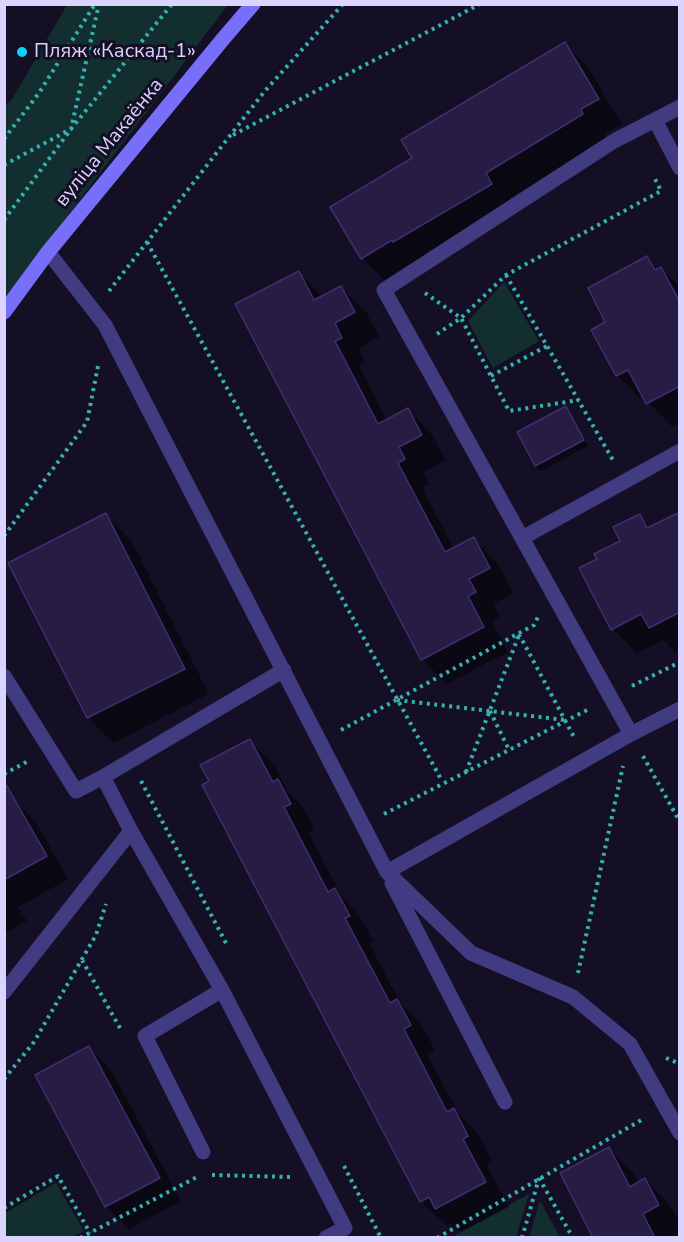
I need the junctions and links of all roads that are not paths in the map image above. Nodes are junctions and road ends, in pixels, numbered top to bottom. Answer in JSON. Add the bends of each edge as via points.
{"nodes":[{"id":1,"x":253,"y":4,"type":"edge"},
{"id":2,"x":680,"y":107,"type":"edge"},
{"id":3,"x":655,"y":120,"type":"junction"},
{"id":4,"x":680,"y":168,"type":"edge"},
{"id":5,"x":48,"y":252,"type":"junction"},
{"id":6,"x":4,"y":312,"type":"edge"},
{"id":7,"x":680,"y":451,"type":"edge"},
{"id":8,"x":522,"y":538,"type":"junction"},
{"id":9,"x":284,"y":670,"type":"junction"},
{"id":10,"x":4,"y":676,"type":"edge"},
{"id":11,"x":680,"y":709,"type":"edge"},
{"id":12,"x":631,"y":734,"type":"junction"},
{"id":13,"x":103,"y":777,"type":"junction"},
{"id":14,"x":131,"y":831,"type":"junction"},
{"id":15,"x":387,"y":872,"type":"junction"},
{"id":16,"x":222,"y":990,"type":"junction"},
{"id":17,"x":4,"y":992,"type":"edge"},
{"id":18,"x":505,"y":1102,"type":"dead end"},
{"id":19,"x":680,"y":1133,"type":"edge"},
{"id":20,"x":203,"y":1152,"type":"dead end"},
{"id":21,"x":327,"y":1238,"type":"edge"}],
"edges":[{"from":1,"to":5,"type":"street","name":"вуліца Макаёнка"},
{"from":2,"to":3,"type":"lane"},
{"from":3,"to":4,"type":"lane"},
{"from":3,"to":8,"type":"lane","via":[[614,141],[384,290]]},
{"from":5,"to":6,"type":"street","name":"вуліца Макаёнка"},
{"from":5,"to":9,"type":"lane","via":[[105,325]]},
{"from":7,"to":8,"type":"lane"},
{"from":8,"to":12,"type":"lane"},
{"from":9,"to":13,"type":"lane"},
{"from":9,"to":15,"type":"lane"},
{"from":10,"to":13,"type":"lane","via":[[76,791]]},
{"from":11,"to":12,"type":"lane"},
{"from":12,"to":15,"type":"lane"},
{"from":13,"to":14,"type":"lane"},
{"from":14,"to":16,"type":"lane"},
{"from":14,"to":17,"type":"lane"},
{"from":15,"to":18,"type":"lane"},
{"from":15,"to":19,"type":"lane","via":[[471,953],[573,997],[630,1044]]},
{"from":16,"to":20,"type":"lane","via":[[145,1036]]},
{"from":16,"to":21,"type":"lane","via":[[345,1228]]}]}
